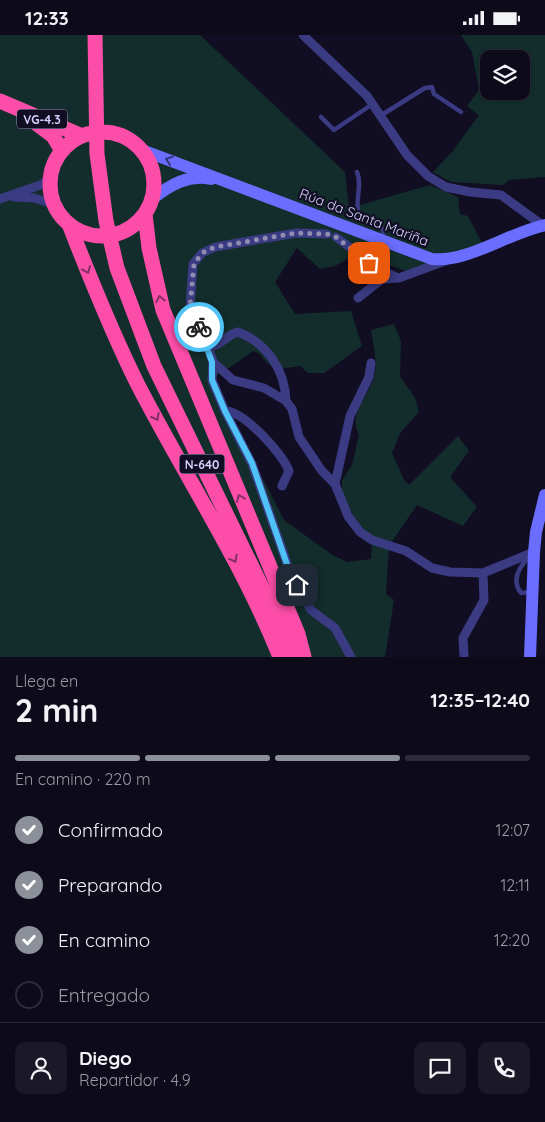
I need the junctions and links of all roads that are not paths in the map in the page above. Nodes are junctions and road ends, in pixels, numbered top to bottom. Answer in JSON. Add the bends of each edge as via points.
{"nodes":[{"id":1,"x":95,"y":35,"type":"edge"},
{"id":2,"x":303,"y":35,"type":"edge"},
{"id":3,"x":1,"y":102,"type":"edge"},
{"id":4,"x":371,"y":105,"type":"junction"},
{"id":5,"x":461,"y":112,"type":"dead end"},
{"id":6,"x":321,"y":117,"type":"dead end"},
{"id":7,"x":379,"y":117,"type":"junction"},
{"id":8,"x":82,"y":136,"type":"junction"},
{"id":9,"x":142,"y":150,"type":"junction"},
{"id":10,"x":62,"y":151,"type":"junction"},
{"id":11,"x":357,"y":172,"type":"dead end"},
{"id":12,"x":51,"y":175,"type":"junction"},
{"id":13,"x":230,"y":183,"type":"junction"},
{"id":14,"x":1,"y":199,"type":"edge"},
{"id":15,"x":152,"y":199,"type":"junction"},
{"id":16,"x":54,"y":204,"type":"junction"},
{"id":17,"x":145,"y":214,"type":"junction"},
{"id":18,"x":325,"y":219,"type":"junction"},
{"id":19,"x":69,"y":224,"type":"junction"},
{"id":20,"x":544,"y":226,"type":"edge"},
{"id":21,"x":347,"y":228,"type":"junction"},
{"id":22,"x":332,"y":236,"type":"junction"},
{"id":23,"x":380,"y":241,"type":"junction"},
{"id":24,"x":447,"y":261,"type":"junction"},
{"id":25,"x":399,"y":278,"type":"junction"},
{"id":26,"x":358,"y":298,"type":"dead end"},
{"id":27,"x":208,"y":347,"type":"junction"},
{"id":28,"x":212,"y":362,"type":"junction"},
{"id":29,"x":371,"y":363,"type":"dead end"},
{"id":30,"x":286,"y":401,"type":"junction"},
{"id":31,"x":225,"y":411,"type":"junction"},
{"id":32,"x":335,"y":484,"type":"junction"},
{"id":33,"x":282,"y":486,"type":"dead end"},
{"id":34,"x":545,"y":495,"type":"edge"},
{"id":35,"x":534,"y":552,"type":"junction"},
{"id":36,"x":483,"y":573,"type":"junction"},
{"id":37,"x":280,"y":657,"type":"edge"},
{"id":38,"x":294,"y":657,"type":"edge"},
{"id":39,"x":304,"y":657,"type":"edge"},
{"id":40,"x":351,"y":657,"type":"edge"},
{"id":41,"x":464,"y":657,"type":"edge"},
{"id":42,"x":530,"y":657,"type":"edge"}],
"edges":[{"from":1,"to":38,"type":"highway","number":"N-640","via":[[97,154],[106,221],[117,268],[154,367]]},
{"from":2,"to":4,"type":"street","via":[[367,96]]},
{"from":3,"to":8,"type":"highway","number":"VG-4.3"},
{"from":3,"to":10,"type":"highway","number":"VG-4.3","via":[[47,131]]},
{"from":4,"to":6,"type":"lane","via":[[334,130]]},
{"from":4,"to":7,"type":"street"},
{"from":5,"to":7,"type":"lane","via":[[434,93],[432,87],[425,88]]},
{"from":7,"to":20,"type":"street","via":[[407,155],[428,176],[446,187],[501,195]]},
{"from":8,"to":9,"type":"highway","via":[[106,132],[116,134]]},
{"from":8,"to":10,"type":"highway"},
{"from":13,"to":9,"type":"street","name":"Rúa da Santa Mariña","one_way":true},
{"from":9,"to":15,"type":"highway","via":[[154,175]]},
{"from":10,"to":12,"type":"highway"},
{"from":11,"to":23,"type":"lane","via":[[360,181],[356,206],[359,215],[384,231]]},
{"from":12,"to":14,"type":"street","via":[[43,183]]},
{"from":12,"to":16,"type":"highway"},
{"from":13,"to":15,"type":"street","name":"Rúa da Santa Mariña","via":[[204,177],[179,180]]},
{"from":13,"to":18,"type":"street","name":"Rúa da Santa Mariña"},
{"from":14,"to":16,"type":"street","via":[[34,198]]},
{"from":15,"to":17,"type":"highway"},
{"from":16,"to":19,"type":"highway"},
{"from":17,"to":19,"type":"highway","via":[[133,226],[116,235],[90,235]]},
{"from":39,"to":17,"type":"highway","one_way":true,"via":[[298,634],[163,310],[149,249]]},
{"from":18,"to":21,"type":"street","name":"Rúa da Santa Mariña"},
{"from":18,"to":22,"type":"street"},
{"from":19,"to":37,"type":"highway","one_way":true,"via":[[138,383],[262,612]]},
{"from":20,"to":24,"type":"street","via":[[507,236]]},
{"from":21,"to":22,"type":"street","via":[[344,233]]},
{"from":21,"to":23,"type":"street","name":"Rúa da Santa Mariña"},
{"from":22,"to":25,"type":"street","via":[[379,269]]},
{"from":22,"to":27,"type":"street","via":[[296,233],[215,247],[202,253],[194,264],[190,307]]},
{"from":23,"to":24,"type":"street","name":"Rúa da Santa Mariña"},
{"from":24,"to":25,"type":"street"},
{"from":25,"to":26,"type":"street","via":[[382,279]]},
{"from":27,"to":28,"type":"street"},
{"from":27,"to":30,"type":"street","via":[[238,332],[259,343],[278,367]]},
{"from":28,"to":30,"type":"street","via":[[233,380],[264,388]]},
{"from":28,"to":31,"type":"street","via":[[212,380]]},
{"from":29,"to":32,"type":"street","via":[[369,377],[350,416]]},
{"from":30,"to":32,"type":"street","via":[[292,409],[299,437]]},
{"from":31,"to":33,"type":"street","via":[[244,417],[282,456],[289,471]]},
{"from":31,"to":40,"type":"street","via":[[252,463],[290,573],[311,610],[335,627]]},
{"from":32,"to":36,"type":"street","via":[[348,515],[360,532],[372,540],[406,551],[432,568]]},
{"from":34,"to":35,"type":"street"},
{"from":35,"to":36,"type":"street"},
{"from":35,"to":42,"type":"street"},
{"from":36,"to":41,"type":"street","via":[[484,600],[463,638]]}]}
